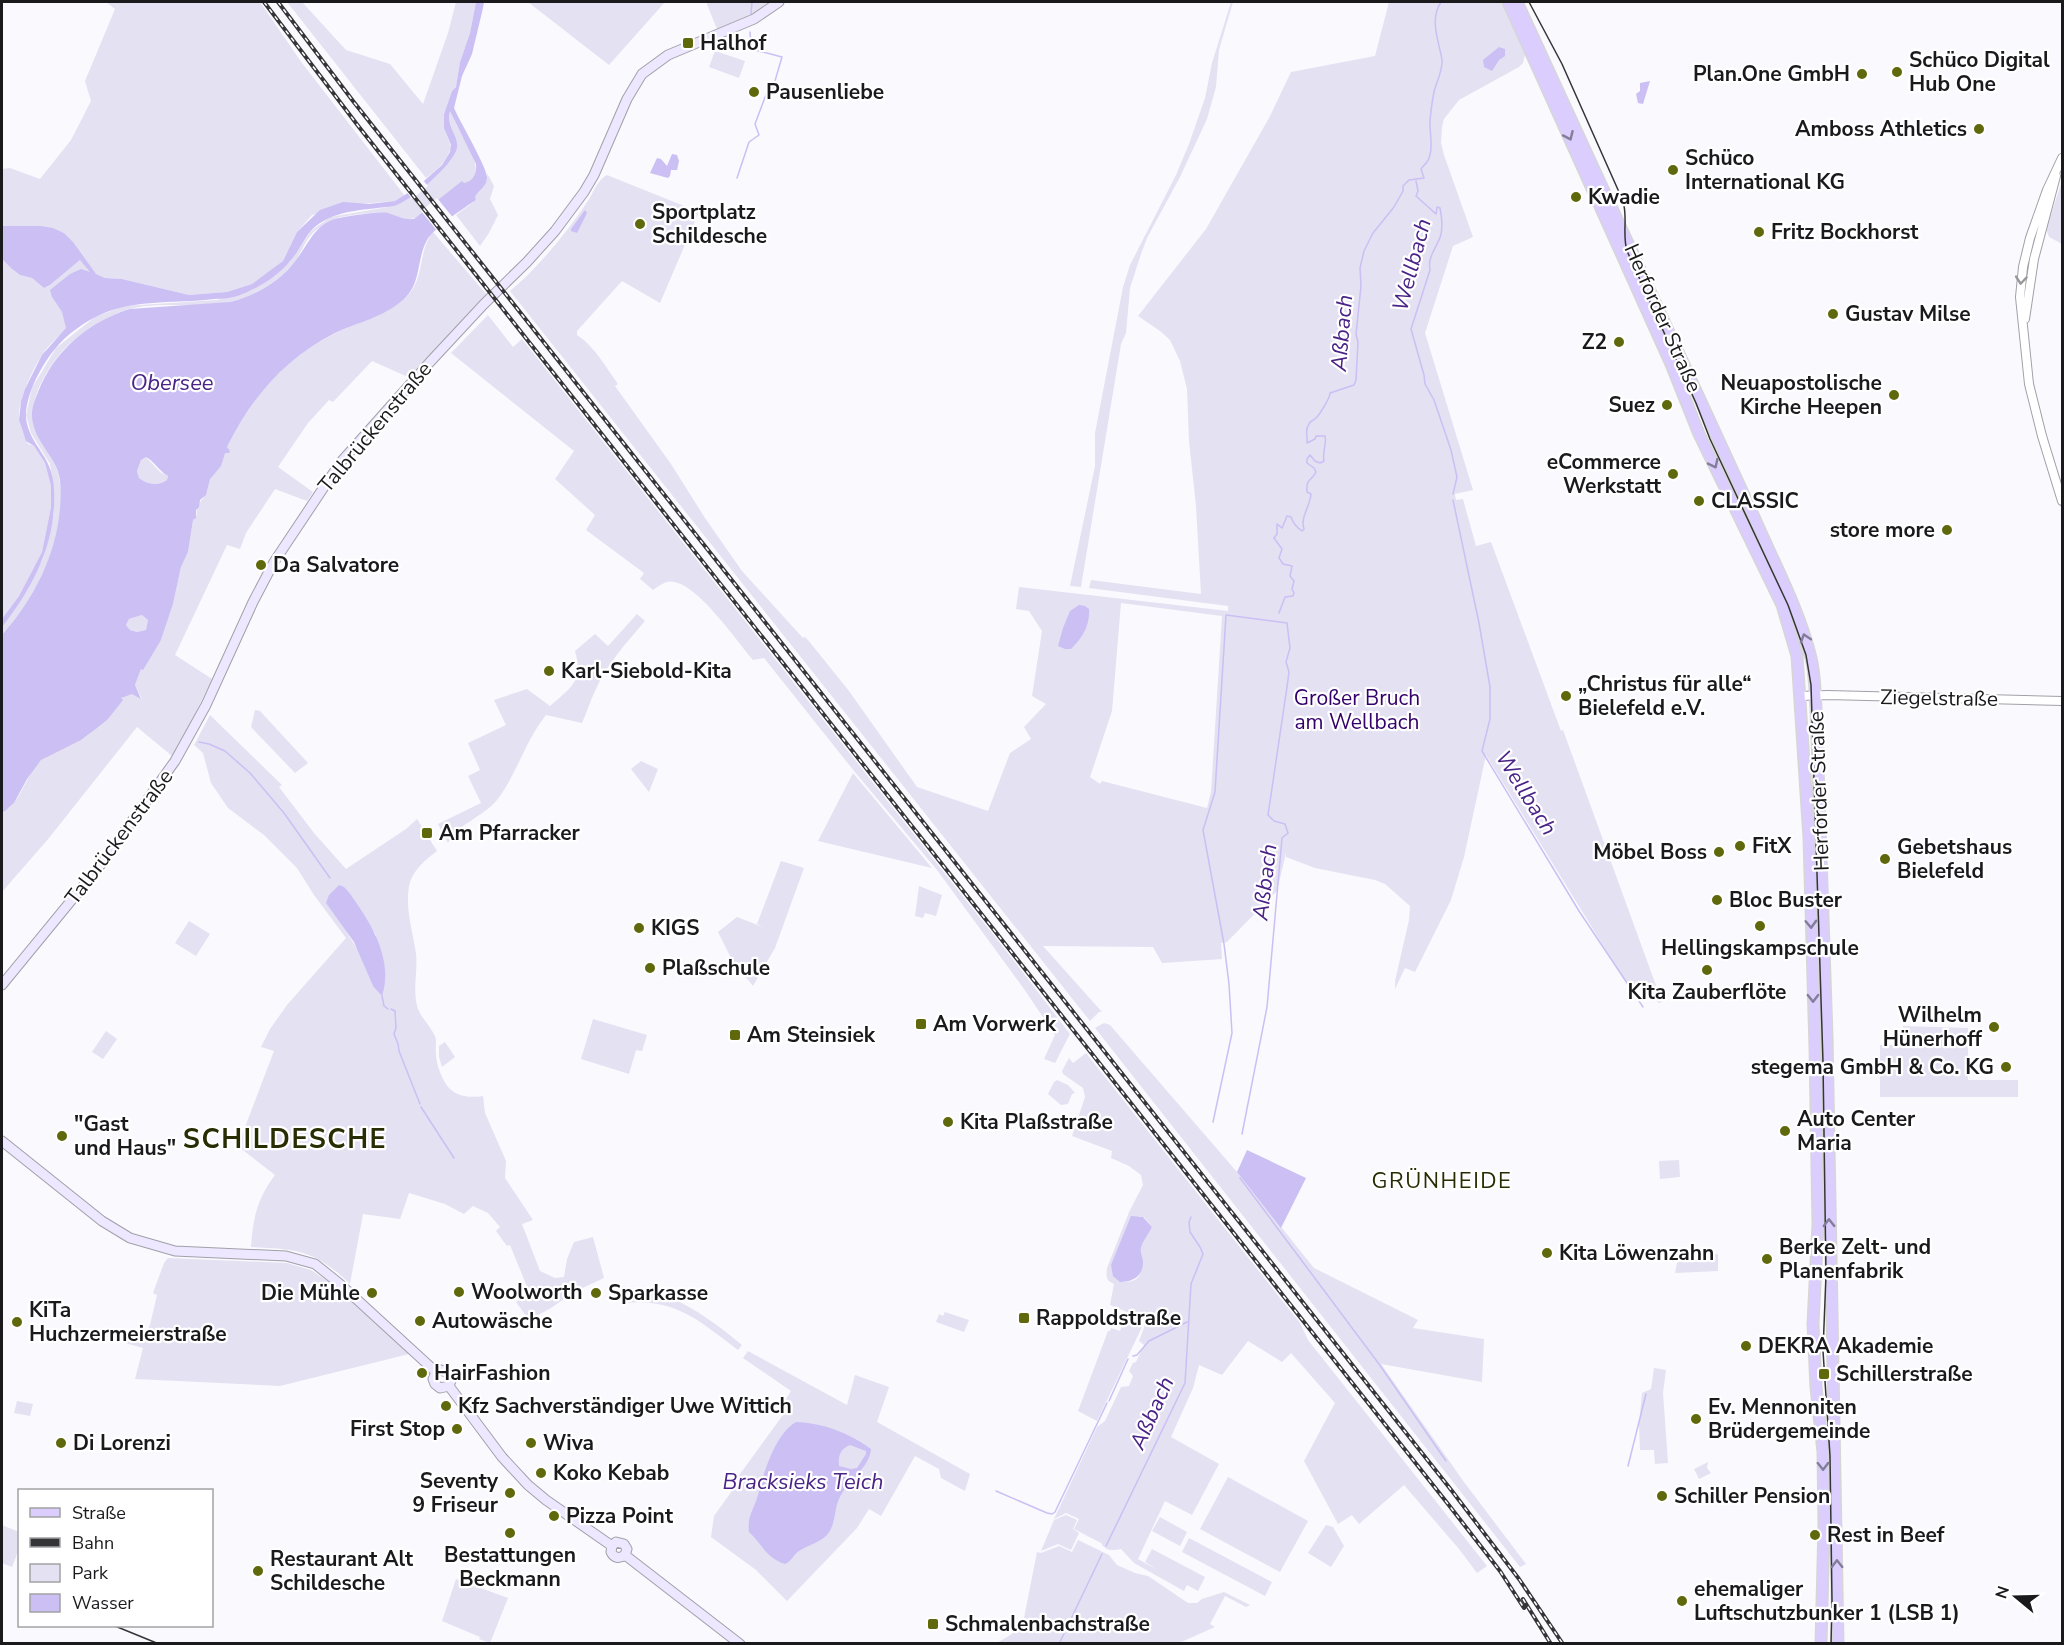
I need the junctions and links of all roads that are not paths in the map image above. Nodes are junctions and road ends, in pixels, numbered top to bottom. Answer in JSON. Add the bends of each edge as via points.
{"nodes":[{"id":1,"x":779,"y":2,"type":"edge"},
{"id":2,"x":1508,"y":2,"type":"edge"},
{"id":3,"x":1516,"y":2,"type":"edge"},
{"id":4,"x":2062,"y":158,"type":"edge"},
{"id":5,"x":1714,"y":432,"type":"junction"},
{"id":6,"x":1699,"y":434,"type":"junction"},
{"id":7,"x":2062,"y":501,"type":"edge"},
{"id":8,"x":1815,"y":695,"type":"junction"},
{"id":9,"x":1800,"y":696,"type":"junction"},
{"id":10,"x":2062,"y":701,"type":"edge"},
{"id":11,"x":2,"y":985,"type":"edge"},
{"id":12,"x":1827,"y":1023,"type":"junction"},
{"id":13,"x":1814,"y":1032,"type":"junction"},
{"id":14,"x":2,"y":1141,"type":"edge"},
{"id":15,"x":740,"y":1644,"type":"edge"},
{"id":16,"x":1821,"y":1644,"type":"edge"},
{"id":17,"x":1838,"y":1644,"type":"edge"}],
"edges":[{"from":1,"to":11,"type":"main road","name":"Talbrückenstraße","via":[[754,19],[668,56],[642,74],[594,175],[561,223],[334,471],[274,562],[176,761],[102,863]]},
{"from":2,"to":6,"type":"main road","name":"Herforder Straße","one_way":true,"via":[[1680,383]]},
{"from":3,"to":5,"type":"main road","name":"Herforder Straße"},
{"from":4,"to":7,"type":"street","via":[[2024,257],[2020,282],[2030,390]]},
{"from":5,"to":6,"type":"main road"},
{"from":8,"to":5,"type":"main road","name":"Herforder Straße","one_way":true,"via":[[1811,656],[1792,602]]},
{"from":6,"to":9,"type":"main road","name":"Herforder Straße","one_way":true,"via":[[1782,605],[1797,656]]},
{"from":8,"to":9,"type":"street","name":"Ziegelstraße"},
{"from":8,"to":10,"type":"street","name":"Ziegelstraße"},
{"from":8,"to":12,"type":"main road","name":"Herforder Straße"},
{"from":9,"to":13,"type":"main road","name":"Herforder Straße","one_way":true,"via":[[1809,838]]},
{"from":12,"to":13,"type":"main road","via":[[1818,1025]]},
{"from":17,"to":12,"type":"main road","name":"Herforder Straße","one_way":true},
{"from":13,"to":16,"type":"main road","name":"Herforder Straße","one_way":true,"via":[[1818,1224],[1813,1324],[1824,1525]]},
{"from":14,"to":15,"type":"main road","via":[[102,1221],[130,1238],[175,1251],[286,1256],[315,1264],[436,1372],[433,1379],[437,1387],[449,1386],[502,1457],[539,1495],[612,1546],[615,1557],[625,1555]]}]}
